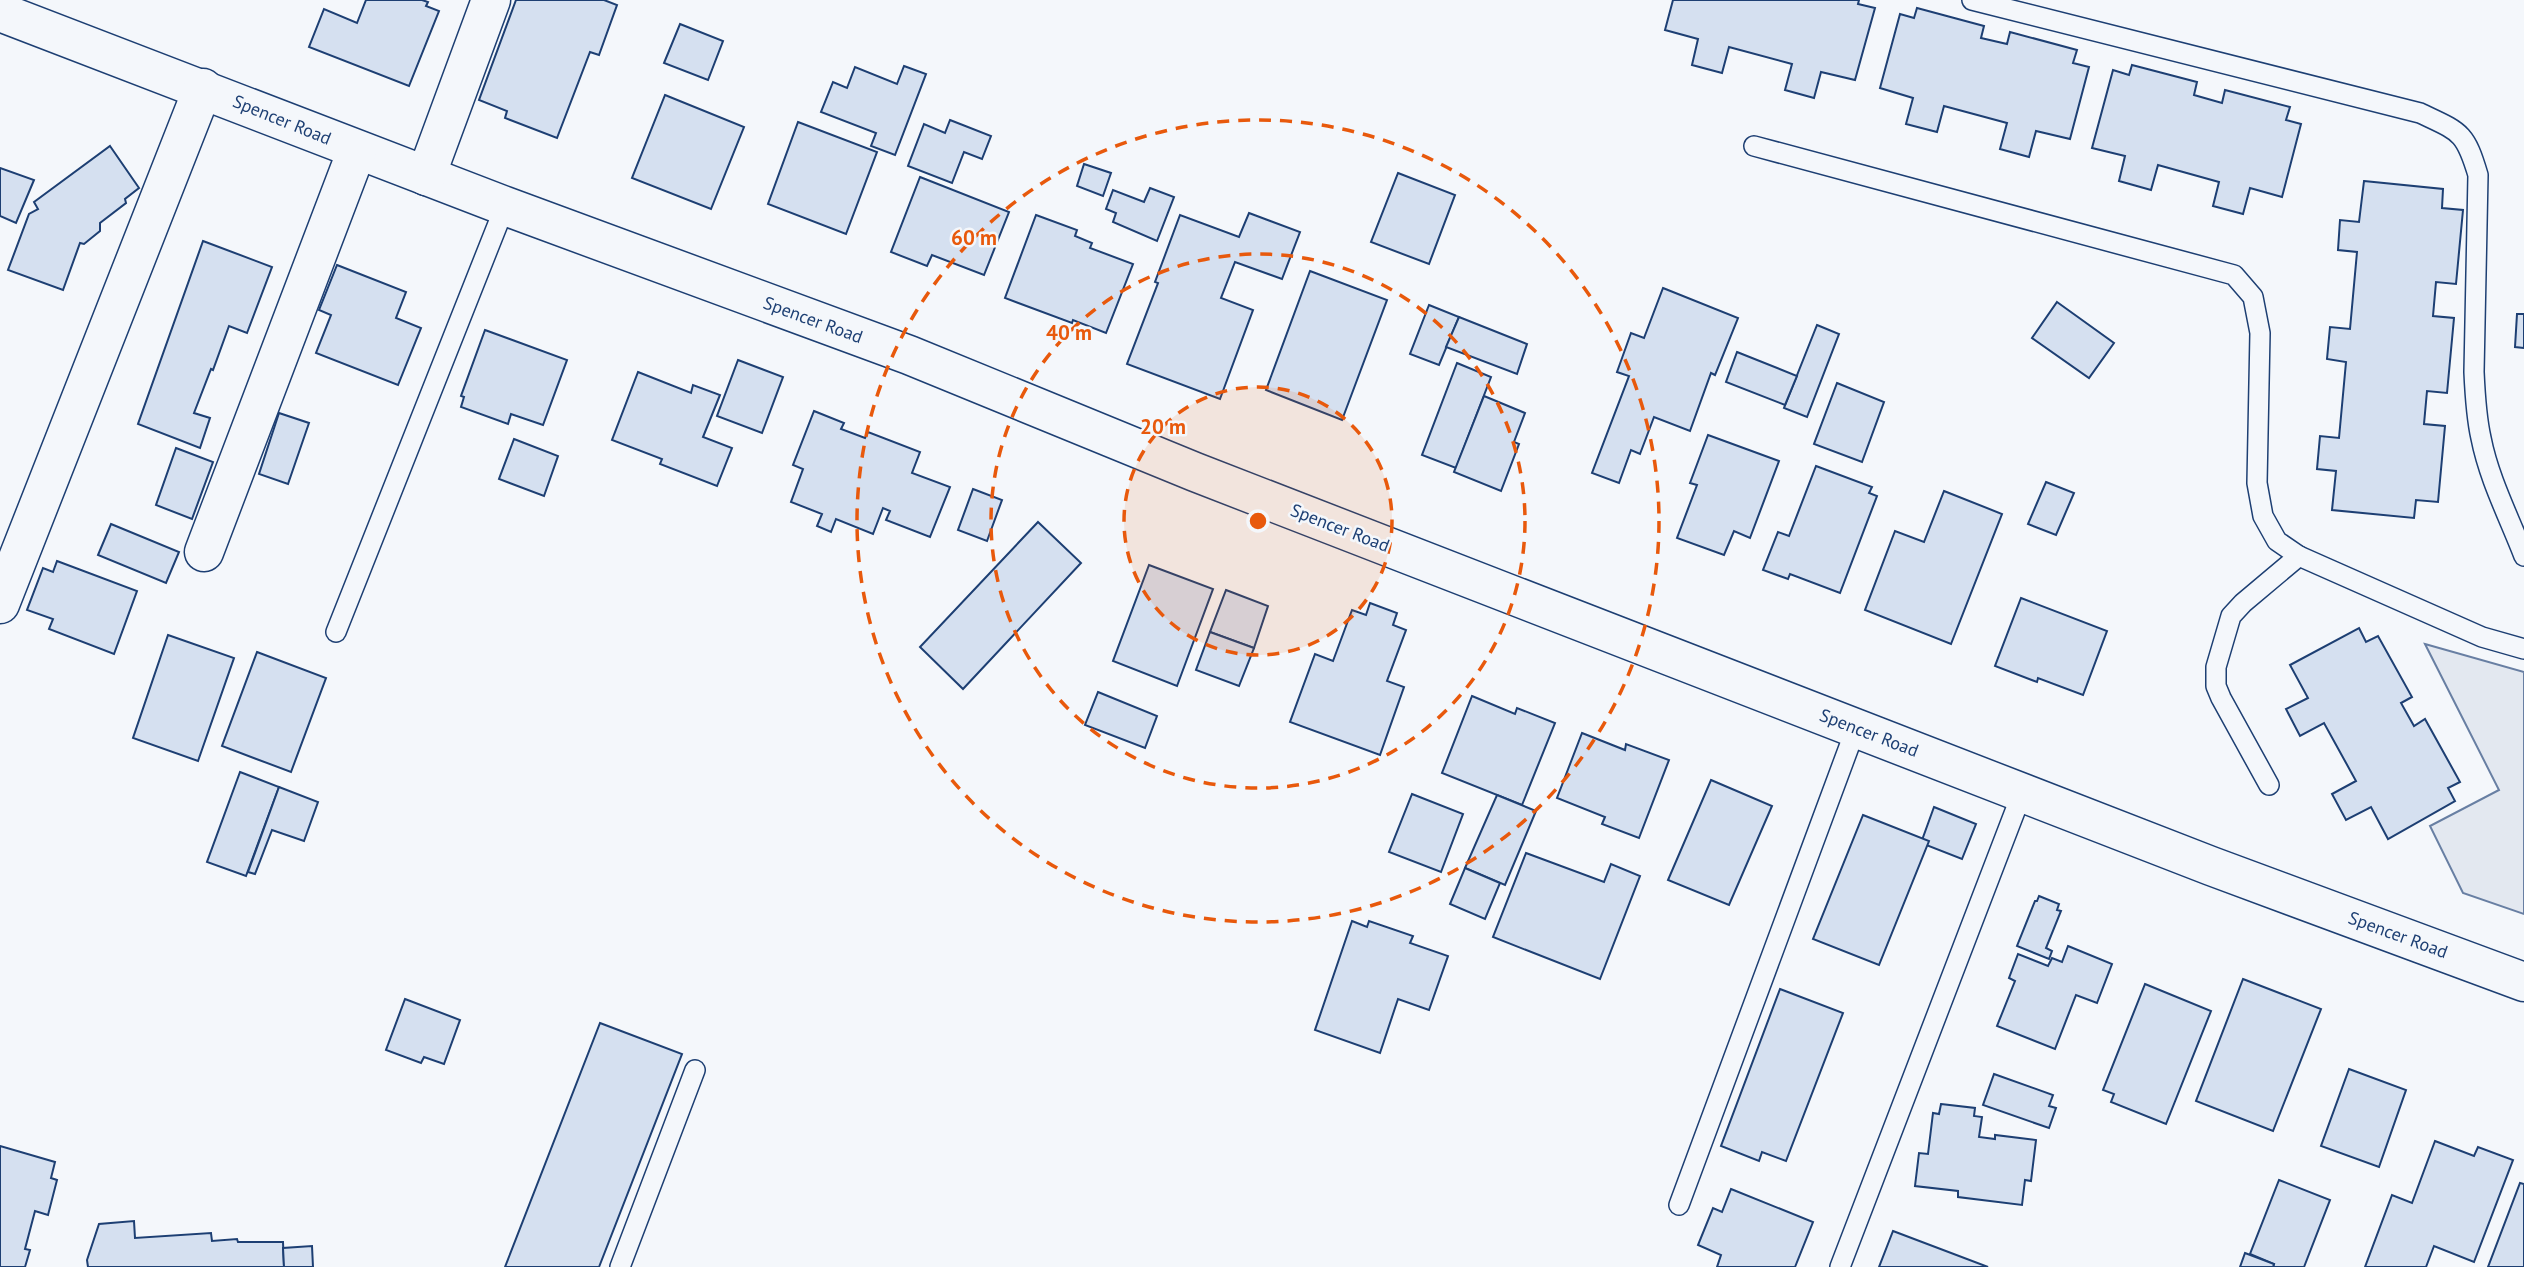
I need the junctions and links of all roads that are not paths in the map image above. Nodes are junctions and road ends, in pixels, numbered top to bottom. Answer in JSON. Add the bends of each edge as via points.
{"nodes":[{"id":1,"x":491,"y":0,"type":"edge"},
{"id":2,"x":1972,"y":0,"type":"edge"},
{"id":3,"x":0,"y":12,"type":"edge"},
{"id":4,"x":203,"y":88,"type":"junction"},
{"id":5,"x":1754,"y":146,"type":"dead end"},
{"id":6,"x":357,"y":150,"type":"junction"},
{"id":7,"x":426,"y":176,"type":"junction"},
{"id":8,"x":505,"y":206,"type":"junction"},
{"id":9,"x":204,"y":552,"type":"dead end"},
{"id":10,"x":2299,"y":556,"type":"junction"},
{"id":11,"x":2524,"y":556,"type":"edge"},
{"id":12,"x":0,"y":604,"type":"edge"},
{"id":13,"x":336,"y":632,"type":"dead end"},
{"id":14,"x":2524,"y":649,"type":"edge"},
{"id":15,"x":1856,"y":728,"type":"junction"},
{"id":16,"x":2269,"y":785,"type":"dead end"},
{"id":17,"x":2022,"y":793,"type":"junction"},
{"id":18,"x":2524,"y":982,"type":"edge"},
{"id":19,"x":695,"y":1070,"type":"dead end"},
{"id":20,"x":1679,"y":1205,"type":"dead end"},
{"id":21,"x":620,"y":1267,"type":"edge"},
{"id":22,"x":1840,"y":1267,"type":"edge"}],
"edges":[{"from":1,"to":7,"type":"street"},
{"from":2,"to":11,"type":"lane","via":[[2420,113],[2454,129],[2469,145],[2477,175],[2474,372],[2479,428],[2499,497]]},
{"from":3,"to":4,"type":"street","name":"Spencer Road"},
{"from":4,"to":6,"type":"street","name":"Spencer Road"},
{"from":4,"to":12,"type":"street"},
{"from":5,"to":10,"type":"lane","via":[[2234,275],[2253,297],[2260,333],[2257,483],[2263,516],[2277,541]]},
{"from":6,"to":7,"type":"street","name":"Spencer Road"},
{"from":6,"to":9,"type":"street"},
{"from":7,"to":8,"type":"street","name":"Spencer Road"},
{"from":8,"to":13,"type":"lane"},
{"from":8,"to":15,"type":"street","name":"Spencer Road","via":[[908,355],[1195,472]]},
{"from":10,"to":14,"type":"lane","via":[[2482,637]]},
{"from":10,"to":16,"type":"lane","via":[[2231,616],[2216,667],[2221,698]]},
{"from":15,"to":17,"type":"street","name":"Spencer Road"},
{"from":15,"to":20,"type":"lane"},
{"from":17,"to":18,"type":"street","name":"Spencer Road"},
{"from":17,"to":22,"type":"lane"},
{"from":19,"to":21,"type":"lane"}]}
